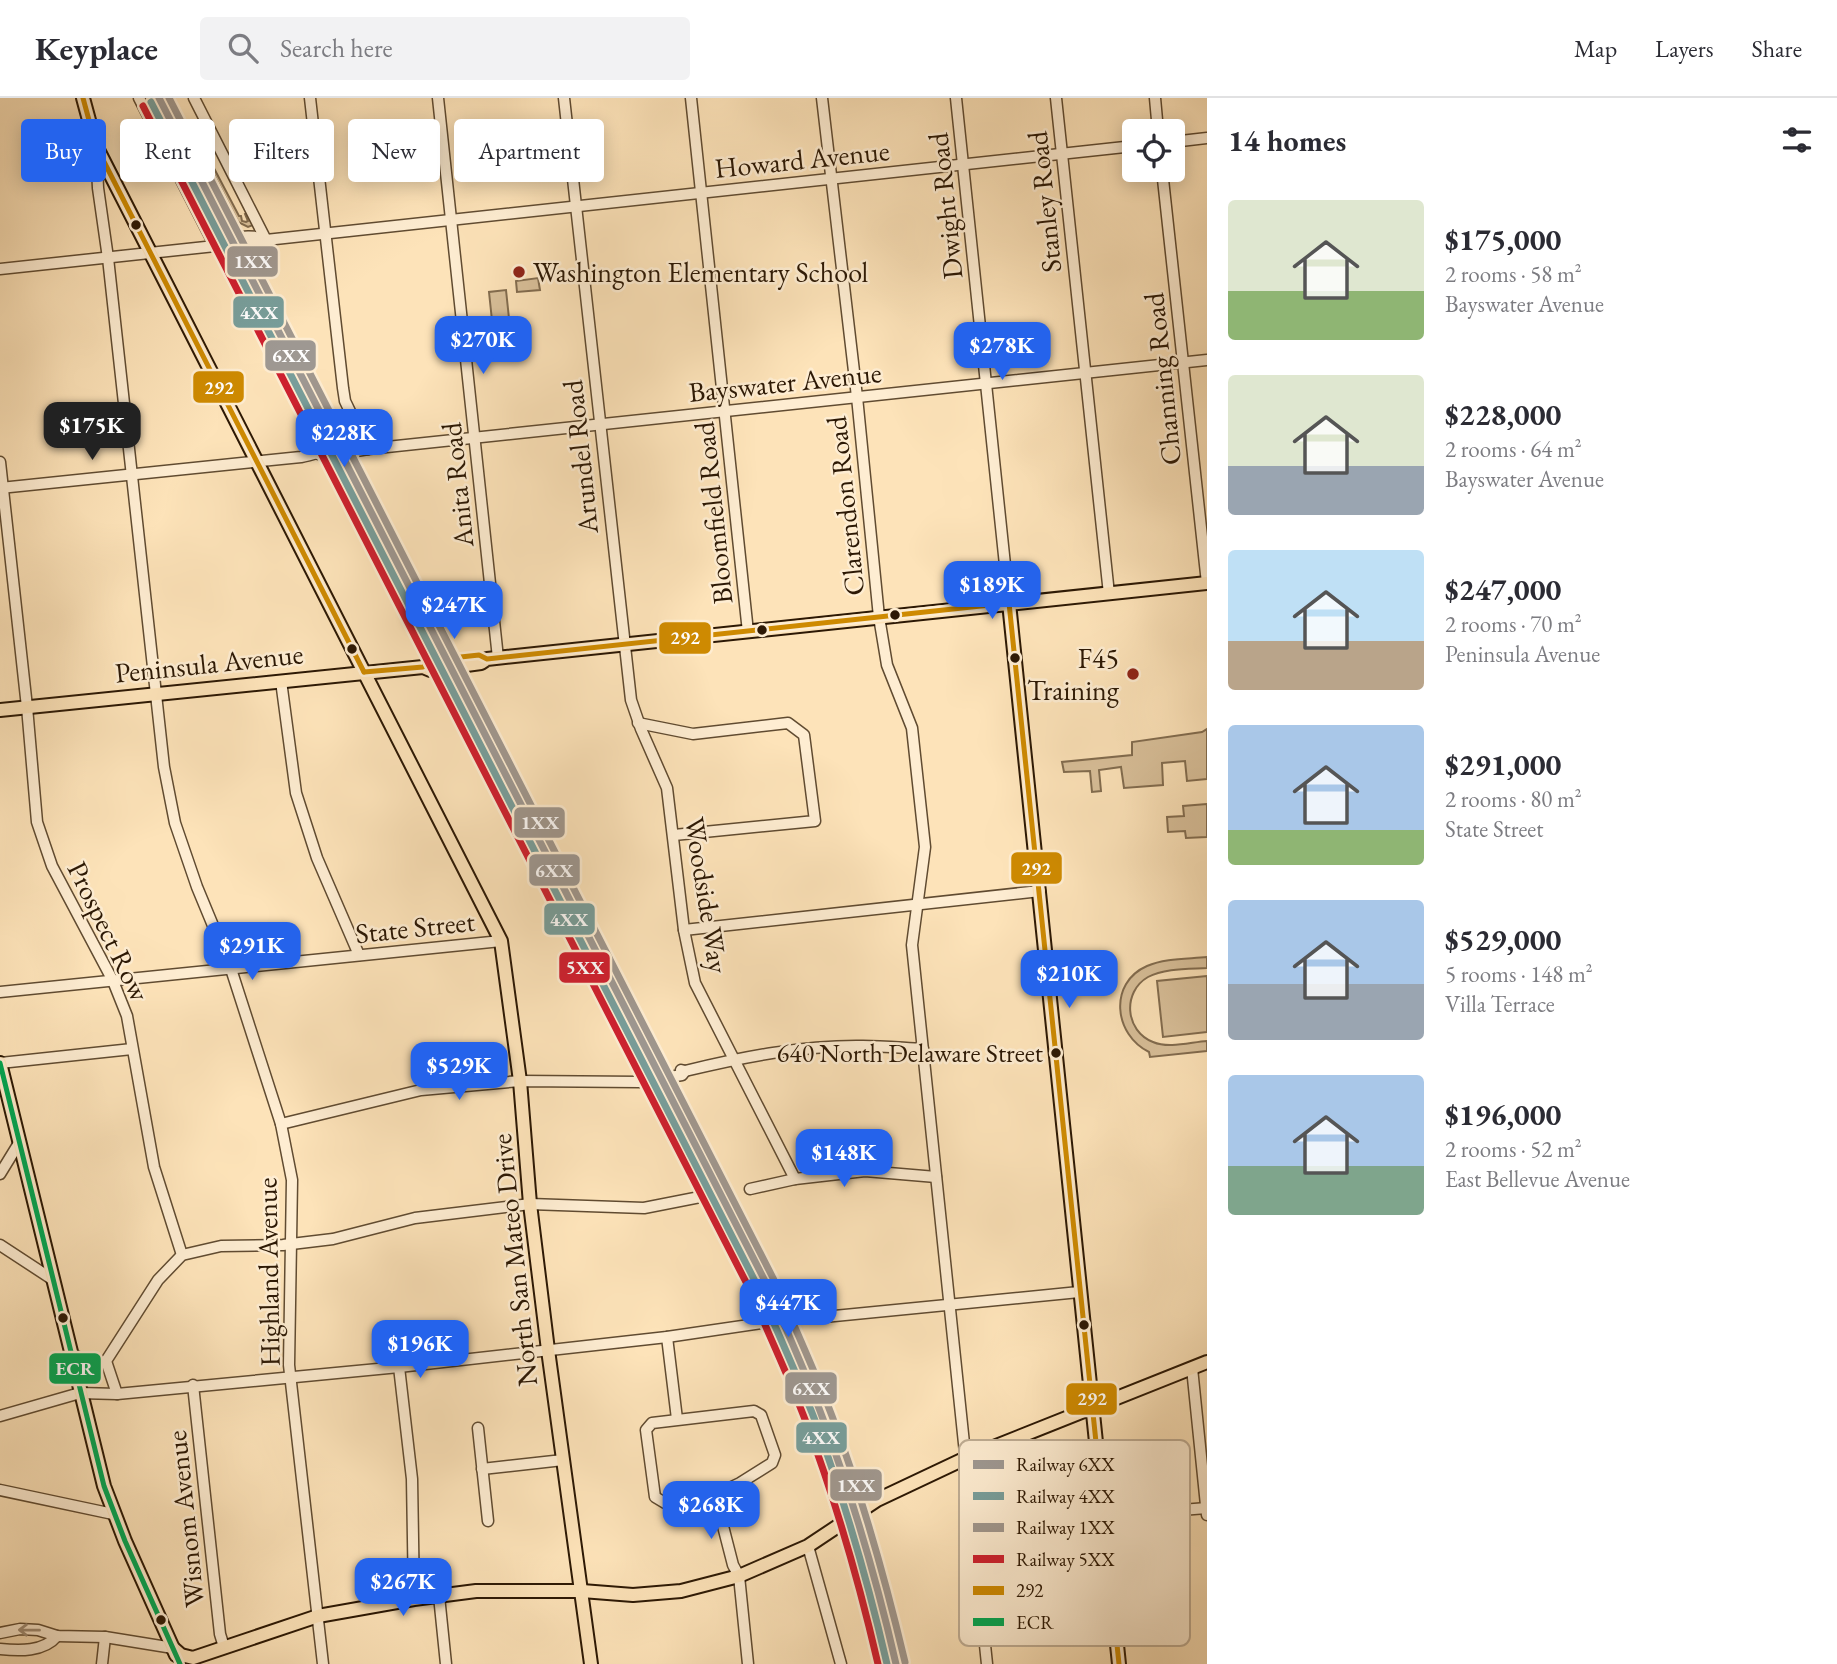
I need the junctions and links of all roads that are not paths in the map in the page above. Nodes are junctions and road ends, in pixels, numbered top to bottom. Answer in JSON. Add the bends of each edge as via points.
{"nodes":[{"id":1,"x":83,"y":98,"type":"edge"},
{"id":2,"x":139,"y":98,"type":"edge"},
{"id":3,"x":194,"y":98,"type":"edge"},
{"id":4,"x":310,"y":98,"type":"edge"},
{"id":5,"x":438,"y":98,"type":"edge"},
{"id":6,"x":564,"y":98,"type":"edge"},
{"id":7,"x":691,"y":98,"type":"edge"},
{"id":8,"x":822,"y":98,"type":"edge"},
{"id":9,"x":956,"y":98,"type":"edge"},
{"id":10,"x":1056,"y":98,"type":"edge"},
{"id":11,"x":1155,"y":98,"type":"edge"},
{"id":12,"x":89,"y":119,"type":"edge"},
{"id":13,"x":1157,"y":119,"type":"edge"},
{"id":14,"x":1207,"y":138,"type":"edge"},
{"id":15,"x":1185,"y":141,"type":"edge"},
{"id":16,"x":1122,"y":147,"type":"edge"},
{"id":17,"x":1062,"y":153,"type":"junction"},
{"id":18,"x":963,"y":164,"type":"junction"},
{"id":19,"x":106,"y":166,"type":"edge"},
{"id":20,"x":831,"y":180,"type":"junction"},
{"id":21,"x":98,"y":182,"type":"edge"},
{"id":22,"x":1164,"y":182,"type":"edge"},
{"id":23,"x":702,"y":193,"type":"junction"},
{"id":24,"x":576,"y":207,"type":"junction"},
{"id":25,"x":452,"y":220,"type":"junction"},
{"id":26,"x":325,"y":234,"type":"junction"},
{"id":27,"x":266,"y":240,"type":"junction"},
{"id":28,"x":215,"y":246,"type":"junction"},
{"id":29,"x":150,"y":254,"type":"junction"},
{"id":30,"x":108,"y":258,"type":"junction"},
{"id":31,"x":0,"y":269,"type":"edge"},
{"id":32,"x":1207,"y":360,"type":"edge"},
{"id":33,"x":1183,"y":362,"type":"junction"},
{"id":34,"x":1085,"y":371,"type":"junction"},
{"id":35,"x":987,"y":384,"type":"junction"},
{"id":36,"x":857,"y":397,"type":"junction"},
{"id":37,"x":726,"y":411,"type":"junction"},
{"id":38,"x":599,"y":424,"type":"junction"},
{"id":39,"x":474,"y":438,"type":"junction"},
{"id":40,"x":368,"y":449,"type":"junction"},
{"id":41,"x":0,"y":462,"type":"edge"},
{"id":42,"x":257,"y":462,"type":"junction"},
{"id":43,"x":131,"y":474,"type":"junction"},
{"id":44,"x":2,"y":488,"type":"edge"},
{"id":45,"x":1207,"y":583,"type":"edge"},
{"id":46,"x":1110,"y":594,"type":"junction"},
{"id":47,"x":1009,"y":603,"type":"junction"},
{"id":48,"x":879,"y":617,"type":"junction"},
{"id":49,"x":748,"y":632,"type":"junction"},
{"id":50,"x":623,"y":645,"type":"junction"},
{"id":51,"x":492,"y":659,"type":"junction"},
{"id":52,"x":363,"y":672,"type":"junction"},
{"id":53,"x":281,"y":681,"type":"junction"},
{"id":54,"x":154,"y":693,"type":"junction"},
{"id":55,"x":27,"y":707,"type":"junction"},
{"id":56,"x":0,"y":710,"type":"edge"},
{"id":57,"x":638,"y":723,"type":"junction"},
{"id":58,"x":674,"y":835,"type":"junction"},
{"id":59,"x":1040,"y":891,"type":"junction"},
{"id":60,"x":917,"y":904,"type":"junction"},
{"id":61,"x":684,"y":930,"type":"junction"},
{"id":62,"x":501,"y":941,"type":"junction"},
{"id":63,"x":359,"y":955,"type":"junction"},
{"id":64,"x":231,"y":969,"type":"junction"},
{"id":65,"x":113,"y":981,"type":"junction"},
{"id":66,"x":0,"y":992,"type":"edge"},
{"id":67,"x":132,"y":1049,"type":"junction"},
{"id":68,"x":923,"y":1049,"type":"junction"},
{"id":69,"x":733,"y":1059,"type":"junction"},
{"id":70,"x":0,"y":1063,"type":"edge"},
{"id":71,"x":520,"y":1081,"type":"junction"},
{"id":72,"x":281,"y":1124,"type":"junction"},
{"id":73,"x":19,"y":1143,"type":"junction"},
{"id":74,"x":0,"y":1174,"type":"edge"},
{"id":75,"x":936,"y":1177,"type":"junction"},
{"id":76,"x":795,"y":1179,"type":"junction"},
{"id":77,"x":750,"y":1189,"type":"dead end"},
{"id":78,"x":700,"y":1197,"type":"dead end"},
{"id":79,"x":530,"y":1204,"type":"junction"},
{"id":80,"x":290,"y":1244,"type":"junction"},
{"id":81,"x":0,"y":1245,"type":"edge"},
{"id":82,"x":182,"y":1255,"type":"junction"},
{"id":83,"x":52,"y":1279,"type":"junction"},
{"id":84,"x":1079,"y":1292,"type":"junction"},
{"id":85,"x":950,"y":1306,"type":"junction"},
{"id":86,"x":667,"y":1337,"type":"junction"},
{"id":87,"x":548,"y":1350,"type":"junction"},
{"id":88,"x":70,"y":1353,"type":"junction"},
{"id":89,"x":106,"y":1361,"type":"junction"},
{"id":90,"x":1207,"y":1362,"type":"edge"},
{"id":91,"x":399,"y":1367,"type":"junction"},
{"id":92,"x":1192,"y":1368,"type":"junction"},
{"id":93,"x":291,"y":1376,"type":"junction"},
{"id":94,"x":193,"y":1385,"type":"junction"},
{"id":95,"x":80,"y":1393,"type":"junction"},
{"id":96,"x":117,"y":1394,"type":"junction"},
{"id":97,"x":1093,"y":1407,"type":"junction"},
{"id":98,"x":0,"y":1416,"type":"edge"},
{"id":99,"x":677,"y":1419,"type":"junction"},
{"id":100,"x":478,"y":1429,"type":"dead end"},
{"id":101,"x":964,"y":1440,"type":"edge"},
{"id":102,"x":1011,"y":1440,"type":"edge"},
{"id":103,"x":1097,"y":1440,"type":"edge"},
{"id":104,"x":563,"y":1460,"type":"junction"},
{"id":105,"x":959,"y":1461,"type":"edge"},
{"id":106,"x":482,"y":1469,"type":"junction"},
{"id":107,"x":0,"y":1490,"type":"edge"},
{"id":108,"x":715,"y":1495,"type":"junction"},
{"id":109,"x":1207,"y":1508,"type":"edge"},
{"id":110,"x":113,"y":1514,"type":"junction"},
{"id":111,"x":1207,"y":1515,"type":"edge"},
{"id":112,"x":488,"y":1521,"type":"dead end"},
{"id":113,"x":808,"y":1546,"type":"junction"},
{"id":114,"x":738,"y":1576,"type":"junction"},
{"id":115,"x":582,"y":1591,"type":"junction"},
{"id":116,"x":439,"y":1596,"type":"junction"},
{"id":117,"x":414,"y":1599,"type":"junction"},
{"id":118,"x":318,"y":1616,"type":"junction"},
{"id":119,"x":0,"y":1633,"type":"edge"},
{"id":120,"x":57,"y":1636,"type":"junction"},
{"id":121,"x":105,"y":1637,"type":"junction"},
{"id":122,"x":985,"y":1646,"type":"edge"},
{"id":123,"x":1117,"y":1646,"type":"edge"},
{"id":124,"x":225,"y":1647,"type":"junction"},
{"id":125,"x":173,"y":1648,"type":"junction"},
{"id":126,"x":0,"y":1649,"type":"edge"},
{"id":127,"x":102,"y":1664,"type":"edge"},
{"id":128,"x":180,"y":1664,"type":"edge"},
{"id":129,"x":323,"y":1664,"type":"edge"},
{"id":130,"x":446,"y":1664,"type":"edge"},
{"id":131,"x":591,"y":1664,"type":"edge"},
{"id":132,"x":748,"y":1664,"type":"edge"},
{"id":133,"x":841,"y":1664,"type":"edge"},
{"id":134,"x":987,"y":1664,"type":"edge"},
{"id":135,"x":1119,"y":1664,"type":"edge"}],
"edges":[{"from":1,"to":12,"type":"main road","name":"North San Mateo Drive"},
{"from":2,"to":28,"type":"street"},
{"from":3,"to":27,"type":"street"},
{"from":4,"to":26,"type":"street"},
{"from":5,"to":25,"type":"street","name":"Anita Road"},
{"from":6,"to":24,"type":"street","name":"Arundel Road"},
{"from":7,"to":23,"type":"street","name":"Bloomfield Road"},
{"from":8,"to":20,"type":"street","name":"Clarendon Road"},
{"from":9,"to":18,"type":"street","name":"Dwight Road"},
{"from":10,"to":17,"type":"street","name":"Stanley Road"},
{"from":11,"to":13,"type":"street"},
{"from":14,"to":15,"type":"street"},
{"from":16,"to":17,"type":"street","name":"Howard Avenue"},
{"from":17,"to":18,"type":"street","name":"Howard Avenue"},
{"from":17,"to":34,"type":"street","name":"Stanley Road"},
{"from":18,"to":20,"type":"street","name":"Howard Avenue"},
{"from":18,"to":35,"type":"street","name":"Dwight Road"},
{"from":19,"to":29,"type":"main road","name":"North San Mateo Drive"},
{"from":20,"to":23,"type":"street","name":"Howard Avenue"},
{"from":20,"to":36,"type":"street","name":"Clarendon Road"},
{"from":21,"to":30,"type":"street","name":"Highland Avenue"},
{"from":22,"to":33,"type":"street","name":"Channing Road"},
{"from":23,"to":24,"type":"street","name":"Howard Avenue"},
{"from":23,"to":37,"type":"street","name":"Bloomfield Road"},
{"from":24,"to":25,"type":"street","name":"Howard Avenue"},
{"from":24,"to":38,"type":"street","name":"Arundel Road"},
{"from":25,"to":26,"type":"street","name":"Howard Avenue"},
{"from":25,"to":39,"type":"street","name":"Anita Road"},
{"from":26,"to":27,"type":"street","name":"Howard Avenue"},
{"from":26,"to":40,"type":"street","via":[[345,401]]},
{"from":27,"to":28,"type":"street","name":"Howard Avenue","via":[[258,236],[219,240]]},
{"from":28,"to":29,"type":"street","name":"Howard Avenue"},
{"from":29,"to":30,"type":"street","name":"Howard Avenue"},
{"from":29,"to":42,"type":"main road","name":"North San Mateo Drive"},
{"from":30,"to":31,"type":"street","name":"Howard Avenue"},
{"from":30,"to":43,"type":"street","name":"Highland Avenue"},
{"from":32,"to":33,"type":"street","name":"Bayswater Avenue"},
{"from":33,"to":34,"type":"street","name":"Bayswater Avenue"},
{"from":33,"to":45,"type":"street","name":"Channing Road"},
{"from":34,"to":35,"type":"street","name":"Bayswater Avenue"},
{"from":34,"to":46,"type":"street","name":"Stanley Road"},
{"from":35,"to":36,"type":"street","name":"Bayswater Avenue"},
{"from":35,"to":47,"type":"street","name":"Dwight Road"},
{"from":36,"to":37,"type":"street","name":"Bayswater Avenue"},
{"from":36,"to":48,"type":"street","name":"Clarendon Road"},
{"from":37,"to":38,"type":"street","name":"Bayswater Avenue"},
{"from":37,"to":49,"type":"street","name":"Bloomfield Road"},
{"from":38,"to":39,"type":"street","name":"Bayswater Avenue"},
{"from":38,"to":50,"type":"street","name":"Arundel Road"},
{"from":39,"to":40,"type":"street","name":"Bayswater Avenue"},
{"from":39,"to":51,"type":"street","name":"Anita Road"},
{"from":40,"to":42,"type":"street","name":"Bayswater Avenue","via":[[358,445]]},
{"from":41,"to":44,"type":"street","name":"Prospect Row"},
{"from":42,"to":43,"type":"street","name":"Bayswater Avenue"},
{"from":42,"to":52,"type":"main road","name":"North San Mateo Drive"},
{"from":43,"to":44,"type":"street","name":"Bayswater Avenue"},
{"from":43,"to":54,"type":"street","name":"Highland Avenue"},
{"from":44,"to":55,"type":"street","name":"Prospect Row"},
{"from":45,"to":46,"type":"main road","name":"Peninsula Avenue"},
{"from":46,"to":47,"type":"main road","name":"Peninsula Avenue"},
{"from":47,"to":48,"type":"main road","name":"Peninsula Avenue"},
{"from":47,"to":59,"type":"main road"},
{"from":48,"to":49,"type":"main road","name":"Peninsula Avenue"},
{"from":48,"to":60,"type":"street","name":"Clarendon Road","via":[[887,665],[912,728],[925,847]]},
{"from":49,"to":50,"type":"main road","name":"Peninsula Avenue"},
{"from":50,"to":51,"type":"main road","name":"Peninsula Avenue"},
{"from":50,"to":57,"type":"street","name":"Woodside Way"},
{"from":51,"to":52,"type":"main road","name":"Peninsula Avenue","via":[[480,655],[433,660],[423,667]]},
{"from":52,"to":53,"type":"main road","name":"Peninsula Avenue"},
{"from":52,"to":62,"type":"main road","name":"North San Mateo Drive"},
{"from":53,"to":54,"type":"main road","name":"Peninsula Avenue"},
{"from":53,"to":63,"type":"street","via":[[296,793],[317,858]]},
{"from":54,"to":55,"type":"main road","name":"Peninsula Avenue"},
{"from":54,"to":64,"type":"street","name":"Highland Avenue","via":[[175,824]]},
{"from":55,"to":56,"type":"main road","name":"Peninsula Avenue"},
{"from":55,"to":65,"type":"street","name":"Prospect Row","via":[[37,822],[52,866]]},
{"from":57,"to":58,"type":"street","name":"Woodside Way","via":[[667,788]]},
{"from":57,"to":58,"type":"street","via":[[693,734],[788,723],[804,735],[814,821]]},
{"from":58,"to":61,"type":"street","name":"Woodside Way"},
{"from":59,"to":60,"type":"street"},
{"from":59,"to":84,"type":"main road"},
{"from":60,"to":61,"type":"street"},
{"from":60,"to":68,"type":"street","name":"Clarendon Road","via":[[912,945]]},
{"from":61,"to":69,"type":"street","name":"Woodside Way","via":[[695,983]]},
{"from":62,"to":63,"type":"street","name":"State Street"},
{"from":62,"to":71,"type":"main road","name":"North San Mateo Drive"},
{"from":63,"to":64,"type":"street","name":"State Street"},
{"from":64,"to":65,"type":"street","name":"State Street"},
{"from":64,"to":72,"type":"street","name":"Highland Avenue"},
{"from":65,"to":66,"type":"street","name":"State Street"},
{"from":65,"to":67,"type":"street","name":"Prospect Row","via":[[127,1016]]},
{"from":67,"to":70,"type":"street"},
{"from":67,"to":82,"type":"street","name":"Prospect Row","via":[[155,1167]]},
{"from":68,"to":69,"type":"street","via":[[861,1046]]},
{"from":68,"to":75,"type":"street","name":"Clarendon Road"},
{"from":69,"to":71,"type":"street","via":[[637,1081]]},
{"from":69,"to":76,"type":"street","name":"Woodside Way"},
{"from":70,"to":73,"type":"main road"},
{"from":71,"to":72,"type":"street","via":[[421,1090]]},
{"from":71,"to":79,"type":"main road","name":"North San Mateo Drive"},
{"from":72,"to":80,"type":"street","name":"Highland Avenue","via":[[292,1180]]},
{"from":73,"to":74,"type":"street"},
{"from":73,"to":83,"type":"main road"},
{"from":75,"to":76,"type":"street","via":[[864,1171]]},
{"from":75,"to":85,"type":"street","name":"Clarendon Road"},
{"from":76,"to":77,"type":"street"},
{"from":78,"to":79,"type":"street","via":[[644,1208]]},
{"from":79,"to":80,"type":"street","via":[[415,1218]]},
{"from":79,"to":87,"type":"main road","name":"North San Mateo Drive"},
{"from":80,"to":82,"type":"street","via":[[221,1246]]},
{"from":80,"to":93,"type":"street","name":"Highland Avenue"},
{"from":81,"to":83,"type":"street"},
{"from":82,"to":89,"type":"street","via":[[158,1280]]},
{"from":83,"to":88,"type":"main road"},
{"from":84,"to":85,"type":"street"},
{"from":84,"to":97,"type":"main road"},
{"from":85,"to":86,"type":"street","via":[[810,1316]]},
{"from":85,"to":101,"type":"street","name":"Clarendon Road"},
{"from":86,"to":87,"type":"street"},
{"from":86,"to":99,"type":"street"},
{"from":87,"to":91,"type":"street"},
{"from":87,"to":104,"type":"main road","name":"North San Mateo Drive"},
{"from":88,"to":89,"type":"street","via":[[93,1364]]},
{"from":88,"to":95,"type":"main road"},
{"from":89,"to":96,"type":"street"},
{"from":90,"to":92,"type":"main road"},
{"from":91,"to":93,"type":"street"},
{"from":91,"to":117,"type":"street","via":[[412,1479]]},
{"from":92,"to":97,"type":"main road"},
{"from":92,"to":109,"type":"street"},
{"from":93,"to":94,"type":"street"},
{"from":93,"to":118,"type":"street","name":"Highland Avenue"},
{"from":94,"to":96,"type":"street"},
{"from":94,"to":124,"type":"street","name":"Wisnom Avenue"},
{"from":95,"to":96,"type":"street"},
{"from":95,"to":98,"type":"street"},
{"from":95,"to":110,"type":"main road"},
{"from":97,"to":102,"type":"main road"},
{"from":97,"to":103,"type":"main road"},
{"from":99,"to":108,"type":"street","via":[[652,1423],[646,1430],[656,1497],[665,1503]]},
{"from":99,"to":108,"type":"street","via":[[754,1411],[761,1415],[775,1454],[772,1463]]},
{"from":100,"to":106,"type":"street"},
{"from":104,"to":106,"type":"street"},
{"from":104,"to":115,"type":"main road","name":"North San Mateo Drive"},
{"from":105,"to":113,"type":"main road","via":[[877,1500]]},
{"from":106,"to":112,"type":"street"},
{"from":107,"to":110,"type":"street"},
{"from":108,"to":114,"type":"street"},
{"from":109,"to":111,"type":"street"},
{"from":110,"to":125,"type":"main road"},
{"from":113,"to":114,"type":"main road"},
{"from":113,"to":133,"type":"street"},
{"from":114,"to":115,"type":"main road","via":[[681,1591],[633,1595]]},
{"from":114,"to":132,"type":"street"},
{"from":115,"to":116,"type":"main road","via":[[476,1591]]},
{"from":115,"to":131,"type":"main road","name":"North San Mateo Drive"},
{"from":116,"to":117,"type":"main road"},
{"from":116,"to":130,"type":"street"},
{"from":117,"to":118,"type":"main road"},
{"from":118,"to":124,"type":"main road"},
{"from":118,"to":129,"type":"street","name":"Highland Avenue"},
{"from":120,"to":119,"type":"street","one_way":true,"via":[[20,1629]]},
{"from":120,"to":121,"type":"street"},
{"from":120,"to":126,"type":"street","via":[[30,1649]]},
{"from":121,"to":125,"type":"street"},
{"from":121,"to":127,"type":"street"},
{"from":122,"to":134,"type":"street","name":"Clarendon Road"},
{"from":123,"to":135,"type":"main road"},
{"from":124,"to":125,"type":"main road","via":[[193,1658]]},
{"from":125,"to":128,"type":"main road"}]}
